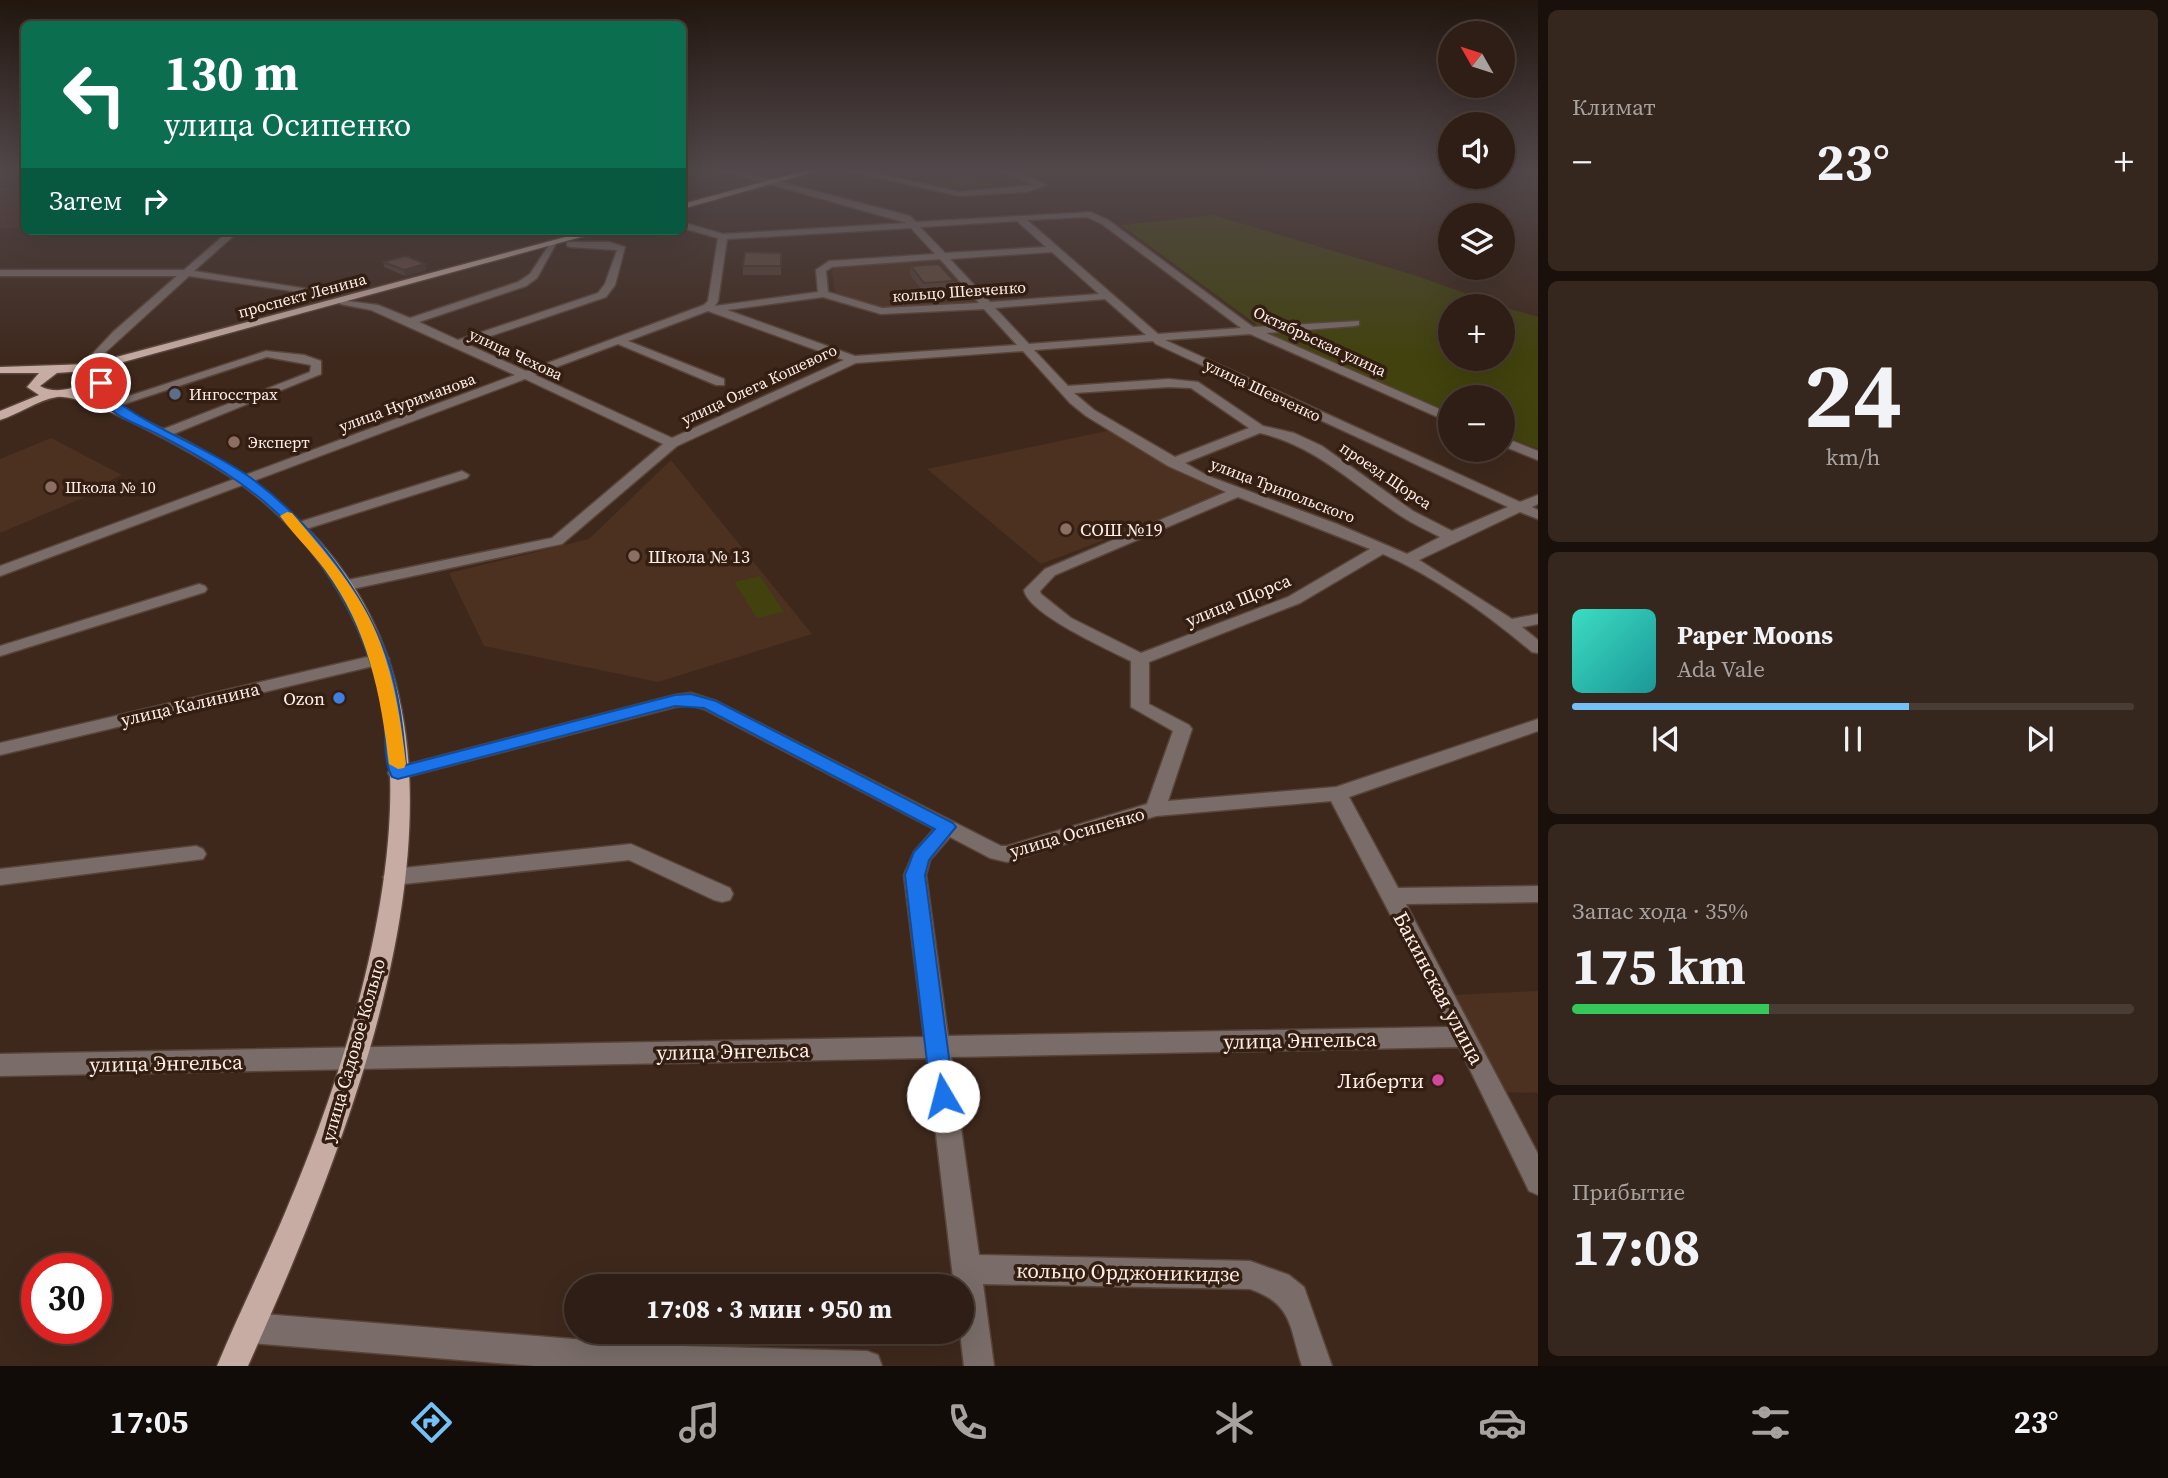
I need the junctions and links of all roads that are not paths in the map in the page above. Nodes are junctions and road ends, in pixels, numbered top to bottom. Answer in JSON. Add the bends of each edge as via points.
{"nodes":[{"id":1,"x":708,"y":233,"type":"edge"},
{"id":2,"x":786,"y":233,"type":"edge"},
{"id":3,"x":923,"y":233,"type":"edge"},
{"id":4,"x":1036,"y":233,"type":"edge"},
{"id":5,"x":1119,"y":233,"type":"edge"},
{"id":6,"x":229,"y":235,"type":"edge"},
{"id":7,"x":584,"y":235,"type":"edge"},
{"id":8,"x":723,"y":237,"type":"junction"},
{"id":9,"x":554,"y":244,"type":"junction"},
{"id":10,"x":569,"y":244,"type":"dead end"},
{"id":11,"x":1054,"y":249,"type":"junction"},
{"id":12,"x":943,"y":256,"type":"junction"},
{"id":13,"x":187,"y":272,"type":"junction"},
{"id":14,"x":0,"y":273,"type":"edge"},
{"id":15,"x":302,"y":291,"type":"dead end"},
{"id":16,"x":823,"y":294,"type":"junction"},
{"id":17,"x":1108,"y":296,"type":"junction"},
{"id":18,"x":344,"y":302,"type":"junction"},
{"id":19,"x":989,"y":305,"type":"junction"},
{"id":20,"x":712,"y":308,"type":"junction"},
{"id":21,"x":410,"y":322,"type":"junction"},
{"id":22,"x":1355,"y":323,"type":"dead end"},
{"id":23,"x":1250,"y":330,"type":"junction"},
{"id":24,"x":217,"y":336,"type":"junction"},
{"id":25,"x":1153,"y":337,"type":"junction"},
{"id":26,"x":619,"y":341,"type":"junction"},
{"id":27,"x":457,"y":344,"type":"junction"},
{"id":28,"x":1025,"y":347,"type":"junction"},
{"id":29,"x":854,"y":360,"type":"junction"},
{"id":30,"x":79,"y":368,"type":"junction"},
{"id":31,"x":0,"y":370,"type":"edge"},
{"id":32,"x":528,"y":376,"type":"junction"},
{"id":33,"x":0,"y":378,"type":"edge"},
{"id":34,"x":104,"y":378,"type":"junction"},
{"id":35,"x":720,"y":382,"type":"dead end"},
{"id":36,"x":35,"y":389,"type":"junction"},
{"id":37,"x":1065,"y":390,"type":"junction"},
{"id":38,"x":59,"y":394,"type":"junction"},
{"id":39,"x":111,"y":404,"type":"junction"},
{"id":40,"x":1438,"y":413,"type":"edge"},
{"id":41,"x":1,"y":415,"type":"edge"},
{"id":42,"x":128,"y":417,"type":"junction"},
{"id":43,"x":1259,"y":429,"type":"junction"},
{"id":44,"x":166,"y":433,"type":"junction"},
{"id":45,"x":672,"y":443,"type":"junction"},
{"id":46,"x":1515,"y":446,"type":"edge"},
{"id":47,"x":1538,"y":456,"type":"edge"},
{"id":48,"x":1173,"y":463,"type":"junction"},
{"id":49,"x":462,"y":475,"type":"dead end"},
{"id":50,"x":246,"y":481,"type":"junction"},
{"id":51,"x":1236,"y":493,"type":"junction"},
{"id":52,"x":1538,"y":499,"type":"edge"},
{"id":53,"x":1519,"y":507,"type":"junction"},
{"id":54,"x":1538,"y":515,"type":"edge"},
{"id":55,"x":298,"y":527,"type":"junction"},
{"id":56,"x":1451,"y":537,"type":"junction"},
{"id":57,"x":1383,"y":548,"type":"junction"},
{"id":58,"x":1408,"y":560,"type":"junction"},
{"id":59,"x":0,"y":572,"type":"edge"},
{"id":60,"x":344,"y":586,"type":"junction"},
{"id":61,"x":199,"y":589,"type":"dead end"},
{"id":62,"x":1538,"y":619,"type":"edge"},
{"id":63,"x":1510,"y":624,"type":"junction"},
{"id":64,"x":1538,"y":648,"type":"edge"},
{"id":65,"x":0,"y":652,"type":"edge"},
{"id":66,"x":380,"y":659,"type":"junction"},
{"id":67,"x":1140,"y":659,"type":"junction"},
{"id":68,"x":1538,"y":724,"type":"edge"},
{"id":69,"x":0,"y":749,"type":"edge"},
{"id":70,"x":398,"y":773,"type":"junction"},
{"id":71,"x":1337,"y":794,"type":"junction"},
{"id":72,"x":1155,"y":809,"type":"junction"},
{"id":73,"x":947,"y":827,"type":"junction"},
{"id":74,"x":196,"y":853,"type":"dead end"},
{"id":75,"x":0,"y":877,"type":"edge"},
{"id":76,"x":394,"y":877,"type":"junction"},
{"id":77,"x":722,"y":894,"type":"dead end"},
{"id":78,"x":1538,"y":894,"type":"edge"},
{"id":79,"x":1390,"y":896,"type":"junction"},
{"id":80,"x":1466,"y":1037,"type":"junction"},
{"id":81,"x":936,"y":1046,"type":"junction"},
{"id":82,"x":354,"y":1060,"type":"junction"},
{"id":83,"x":0,"y":1065,"type":"edge"},
{"id":84,"x":1538,"y":1182,"type":"edge"},
{"id":85,"x":967,"y":1269,"type":"junction"},
{"id":86,"x":250,"y":1328,"type":"junction"},
{"id":87,"x":232,"y":1366,"type":"edge"},
{"id":88,"x":867,"y":1366,"type":"edge"},
{"id":89,"x":979,"y":1366,"type":"edge"},
{"id":90,"x":1317,"y":1366,"type":"edge"}],
"edges":[{"from":1,"to":8,"type":"street"},
{"from":2,"to":8,"type":"street"},
{"from":3,"to":12,"type":"street","name":"улица Трипольского"},
{"from":4,"to":11,"type":"street","name":"улица Шевченко"},
{"from":5,"to":23,"type":"street","name":"Октябрьская улица"},
{"from":6,"to":13,"type":"street"},
{"from":7,"to":9,"type":"main road","name":"проспект Ленина"},
{"from":8,"to":20,"type":"street"},
{"from":9,"to":18,"type":"main road","name":"проспект Ленина"},
{"from":9,"to":21,"type":"street","via":[[534,276],[522,284]]},
{"from":10,"to":27,"type":"street","via":[[622,249],[602,295]]},
{"from":11,"to":12,"type":"street","name":"кольцо Шевченко"},
{"from":11,"to":17,"type":"street","name":"улица Шевченко"},
{"from":12,"to":16,"type":"street","name":"кольцо Шевченко","via":[[830,264],[821,270]]},
{"from":12,"to":19,"type":"street","name":"улица Трипольского"},
{"from":13,"to":14,"type":"street"},
{"from":13,"to":15,"type":"street"},
{"from":13,"to":30,"type":"street"},
{"from":16,"to":19,"type":"street","name":"кольцо Шевченко","via":[[881,311]]},
{"from":16,"to":20,"type":"street","name":"улица Нуриманова"},
{"from":17,"to":19,"type":"street","name":"кольцо Шевченко"},
{"from":17,"to":25,"type":"street","name":"улица Шевченко"},
{"from":18,"to":21,"type":"street","name":"улица Чехова","via":[[374,307]]},
{"from":18,"to":24,"type":"main road","name":"проспект Ленина"},
{"from":19,"to":28,"type":"street","name":"улица Трипольского"},
{"from":20,"to":26,"type":"street","name":"улица Нуриманова"},
{"from":20,"to":29,"type":"street"},
{"from":21,"to":27,"type":"street","name":"улица Чехова"},
{"from":22,"to":23,"type":"street","name":"улица Олега Кошевого"},
{"from":23,"to":25,"type":"street","name":"улица Олега Кошевого"},
{"from":23,"to":40,"type":"street","name":"Октябрьская улица"},
{"from":24,"to":30,"type":"main road","name":"проспект Ленина"},
{"from":24,"to":34,"type":"main road","name":"проспект Ленина","via":[[129,363]]},
{"from":25,"to":28,"type":"street","name":"улица Олега Кошевого"},
{"from":25,"to":53,"type":"street","name":"улица Шевченко"},
{"from":26,"to":32,"type":"street","name":"улица Нуриманова"},
{"from":26,"to":35,"type":"street"},
{"from":27,"to":32,"type":"street","name":"улица Чехова"},
{"from":28,"to":29,"type":"street","name":"улица Олега Кошевого"},
{"from":28,"to":37,"type":"street","name":"улица Трипольского"},
{"from":29,"to":45,"type":"street","name":"улица Олега Кошевого"},
{"from":30,"to":31,"type":"main road"},
{"from":30,"to":34,"type":"main road","via":[[102,370]]},
{"from":30,"to":36,"type":"main road","via":[[41,377]]},
{"from":32,"to":45,"type":"street","name":"улица Чехова"},
{"from":32,"to":50,"type":"street","name":"улица Нуриманова"},
{"from":33,"to":36,"type":"main road","via":[[27,382]]},
{"from":34,"to":38,"type":"main road","name":"проспект Ленина","via":[[88,388]]},
{"from":34,"to":39,"type":"main road","via":[[103,396]]},
{"from":36,"to":38,"type":"main road","name":"улица Садовое Кольцо"},
{"from":36,"to":41,"type":"main road"},
{"from":37,"to":43,"type":"street","name":"проезд Щорса","via":[[1186,383]]},
{"from":37,"to":48,"type":"street","name":"улица Трипольского","via":[[1090,413]]},
{"from":38,"to":41,"type":"main road"},
{"from":38,"to":42,"type":"main road","name":"улица Садовое Кольцо","via":[[80,395]]},
{"from":39,"to":42,"type":"main road","name":"улица Садовое Кольцо"},
{"from":39,"to":44,"type":"street","via":[[266,354],[317,363],[315,374]]},
{"from":42,"to":44,"type":"main road","name":"улица Садовое Кольцо"},
{"from":43,"to":48,"type":"street"},
{"from":43,"to":56,"type":"street","name":"проезд Щорса","via":[[1317,449],[1408,514]]},
{"from":44,"to":50,"type":"main road","name":"улица Садовое Кольцо"},
{"from":45,"to":60,"type":"street","name":"улица Олега Кошевого","via":[[556,541]]},
{"from":46,"to":47,"type":"street"},
{"from":48,"to":51,"type":"street","name":"улица Трипольского"},
{"from":49,"to":55,"type":"street"},
{"from":50,"to":55,"type":"main road","name":"улица Садовое Кольцо"},
{"from":50,"to":59,"type":"street","name":"улица Нуриманова"},
{"from":51,"to":57,"type":"street","name":"улица Трипольского"},
{"from":51,"to":67,"type":"street","via":[[1050,572],[1032,590],[1033,596],[1065,621]]},
{"from":52,"to":53,"type":"street"},
{"from":53,"to":54,"type":"street","name":"улица Шевченко"},
{"from":53,"to":56,"type":"street"},
{"from":55,"to":60,"type":"main road","name":"улица Садовое Кольцо"},
{"from":56,"to":58,"type":"street"},
{"from":57,"to":58,"type":"street","name":"улица Трипольского"},
{"from":57,"to":67,"type":"street","name":"улица Щорса","via":[[1294,600]]},
{"from":58,"to":63,"type":"street","name":"улица Трипольского"},
{"from":60,"to":66,"type":"main road","name":"улица Садовое Кольцо"},
{"from":61,"to":65,"type":"street"},
{"from":62,"to":63,"type":"street"},
{"from":63,"to":64,"type":"street","name":"улица Трипольского"},
{"from":66,"to":69,"type":"street","name":"улица Калинина"},
{"from":66,"to":70,"type":"main road","name":"улица Садовое Кольцо","via":[[393,718]]},
{"from":67,"to":72,"type":"street","via":[[1140,707],[1183,729]]},
{"from":68,"to":71,"type":"street","name":"улица Осипенко"},
{"from":70,"to":73,"type":"street","name":"улица Осипенко","via":[[691,699]]},
{"from":70,"to":76,"type":"main road","name":"улица Садовое Кольцо"},
{"from":71,"to":72,"type":"street","name":"улица Осипенко"},
{"from":71,"to":79,"type":"street","name":"Бакинская улица"},
{"from":72,"to":73,"type":"street","name":"улица Осипенко","via":[[1007,854]]},
{"from":73,"to":81,"type":"street","via":[[921,857],[915,875]]},
{"from":74,"to":75,"type":"street"},
{"from":76,"to":77,"type":"street","via":[[631,852]]},
{"from":76,"to":82,"type":"main road","name":"улица Садовое Кольцо","via":[[379,965]]},
{"from":78,"to":79,"type":"street"},
{"from":79,"to":80,"type":"street","name":"Бакинская улица"},
{"from":80,"to":81,"type":"street","name":"улица Энгельса"},
{"from":80,"to":84,"type":"street","name":"Бакинская улица"},
{"from":81,"to":82,"type":"street","name":"улица Энгельса"},
{"from":81,"to":85,"type":"street"},
{"from":82,"to":83,"type":"street","name":"улица Энгельса"},
{"from":82,"to":86,"type":"main road","name":"улица Садовое Кольцо","via":[[312,1182]]},
{"from":85,"to":89,"type":"street"},
{"from":85,"to":90,"type":"street","name":"кольцо Орджоникидзе","via":[[1250,1275],[1279,1285],[1294,1297]]},
{"from":86,"to":87,"type":"main road","name":"улица Садовое Кольцо"},
{"from":86,"to":88,"type":"street","via":[[647,1360]]}]}
